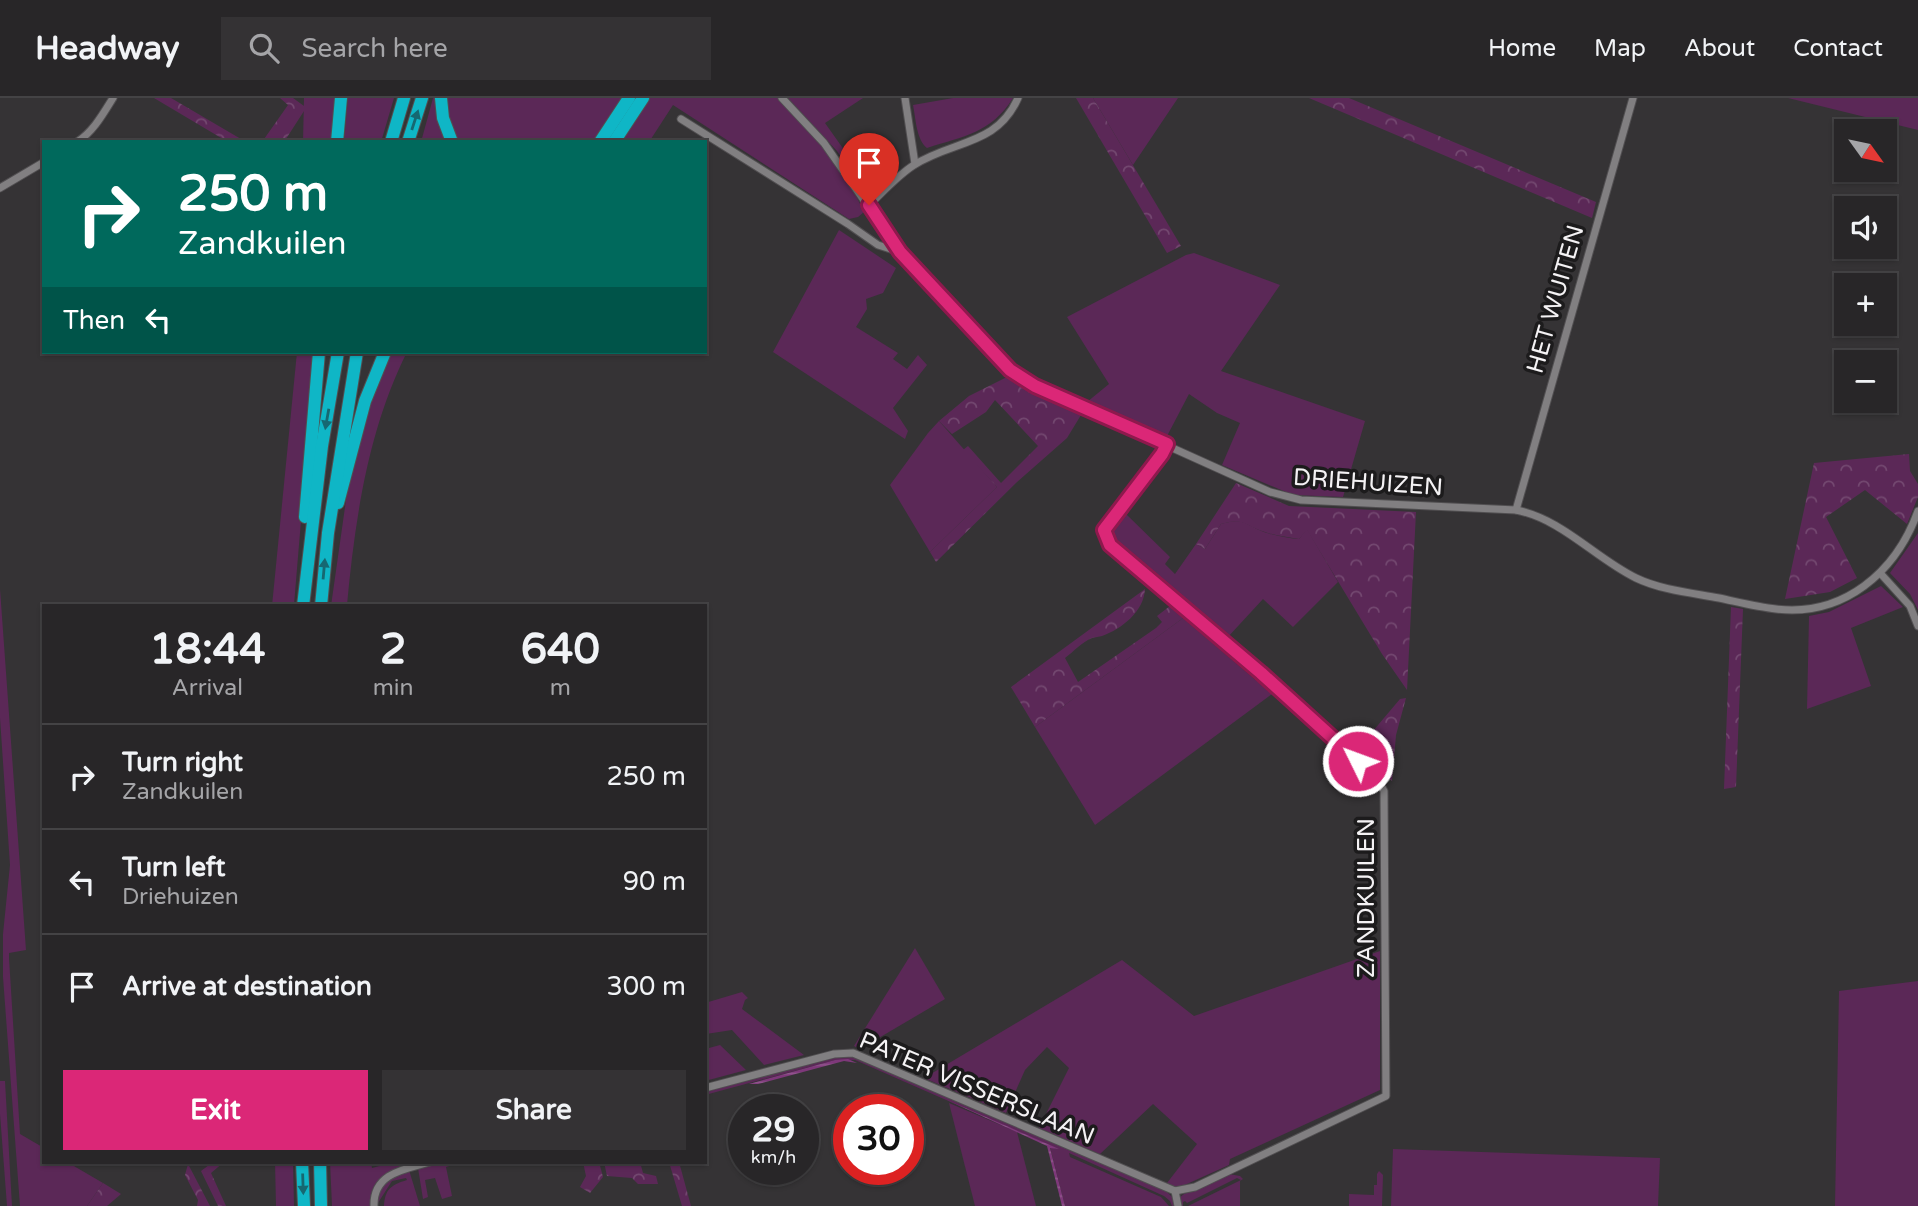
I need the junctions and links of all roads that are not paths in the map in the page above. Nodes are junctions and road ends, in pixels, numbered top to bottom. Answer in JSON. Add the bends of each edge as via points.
{"nodes":[{"id":1,"x":113,"y":98,"type":"edge"},
{"id":2,"x":341,"y":98,"type":"edge"},
{"id":3,"x":404,"y":98,"type":"edge"},
{"id":4,"x":422,"y":98,"type":"edge"},
{"id":5,"x":442,"y":98,"type":"edge"},
{"id":6,"x":629,"y":98,"type":"edge"},
{"id":7,"x":642,"y":98,"type":"edge"},
{"id":8,"x":782,"y":98,"type":"edge"},
{"id":9,"x":905,"y":98,"type":"edge"},
{"id":10,"x":1018,"y":98,"type":"edge"},
{"id":11,"x":1633,"y":98,"type":"edge"},
{"id":12,"x":681,"y":119,"type":"dead end"},
{"id":13,"x":79,"y":140,"type":"edge"},
{"id":14,"x":337,"y":140,"type":"edge"},
{"id":15,"x":392,"y":140,"type":"edge"},
{"id":16,"x":409,"y":140,"type":"edge"},
{"id":17,"x":451,"y":140,"type":"edge"},
{"id":18,"x":601,"y":140,"type":"edge"},
{"id":19,"x":615,"y":140,"type":"edge"},
{"id":20,"x":42,"y":163,"type":"edge"},
{"id":21,"x":915,"y":164,"type":"junction"},
{"id":22,"x":0,"y":188,"type":"edge"},
{"id":23,"x":869,"y":205,"type":"junction"},
{"id":24,"x":900,"y":252,"type":"junction"},
{"id":25,"x":319,"y":354,"type":"edge"},
{"id":26,"x":338,"y":354,"type":"edge"},
{"id":27,"x":357,"y":354,"type":"edge"},
{"id":28,"x":384,"y":354,"type":"edge"},
{"id":29,"x":1167,"y":444,"type":"junction"},
{"id":30,"x":1516,"y":510,"type":"junction"},
{"id":31,"x":1918,"y":511,"type":"edge"},
{"id":32,"x":328,"y":533,"type":"junction"},
{"id":33,"x":307,"y":559,"type":"junction"},
{"id":34,"x":1881,"y":574,"type":"junction"},
{"id":35,"x":303,"y":604,"type":"edge"},
{"id":36,"x":321,"y":604,"type":"edge"},
{"id":37,"x":1918,"y":626,"type":"edge"},
{"id":38,"x":707,"y":1087,"type":"edge"},
{"id":39,"x":302,"y":1164,"type":"edge"},
{"id":40,"x":320,"y":1164,"type":"edge"},
{"id":41,"x":422,"y":1164,"type":"edge"},
{"id":42,"x":1175,"y":1191,"type":"junction"},
{"id":43,"x":304,"y":1206,"type":"edge"},
{"id":44,"x":321,"y":1206,"type":"edge"},
{"id":45,"x":374,"y":1206,"type":"edge"},
{"id":46,"x":1178,"y":1206,"type":"edge"}],
"edges":[{"from":1,"to":13,"type":"street"},
{"from":2,"to":14,"type":"highway"},
{"from":3,"to":15,"type":"highway"},
{"from":16,"to":4,"type":"highway","one_way":true},
{"from":5,"to":17,"type":"highway"},
{"from":6,"to":18,"type":"highway"},
{"from":7,"to":19,"type":"highway"},
{"from":8,"to":23,"type":"street","name":"DRIEHUIZEN","via":[[824,143]]},
{"from":9,"to":21,"type":"street"},
{"from":10,"to":21,"type":"street","via":[[1011,113],[992,132]]},
{"from":11,"to":30,"type":"street","name":"HET WUITEN"},
{"from":12,"to":24,"type":"street","name":"DRIEHUIZEN","via":[[878,245]]},
{"from":20,"to":22,"type":"street"},
{"from":21,"to":23,"type":"street"},
{"from":23,"to":24,"type":"street","name":"DRIEHUIZEN"},
{"from":24,"to":29,"type":"street","name":"DRIEHUIZEN","via":[[1010,370],[1035,386]]},
{"from":25,"to":33,"type":"highway","via":[[303,533]]},
{"from":26,"to":33,"type":"highway","one_way":true},
{"from":27,"to":32,"type":"highway"},
{"from":28,"to":32,"type":"highway","via":[[365,401]]},
{"from":29,"to":30,"type":"street","name":"DRIEHUIZEN","via":[[1270,492],[1293,498]]},
{"from":29,"to":42,"type":"street","name":"ZANDKUILEN","via":[[1104,530],[1110,545],[1378,779],[1385,802],[1386,1096],[1195,1188]]},
{"from":30,"to":34,"type":"street","name":"DRIEHUIZEN","via":[[1549,521],[1640,580],[1778,609],[1830,603]]},
{"from":31,"to":34,"type":"street","name":"DRIEHUIZEN","via":[[1901,548]]},
{"from":36,"to":32,"type":"highway","one_way":true},
{"from":33,"to":35,"type":"highway"},
{"from":34,"to":37,"type":"street","via":[[1904,597]]},
{"from":38,"to":42,"type":"street","name":"PATER VISSERSLAAN","via":[[853,1053]]},
{"from":39,"to":43,"type":"highway","one_way":true},
{"from":40,"to":44,"type":"highway"},
{"from":41,"to":45,"type":"street","via":[[384,1178]]},
{"from":42,"to":46,"type":"street"}]}
